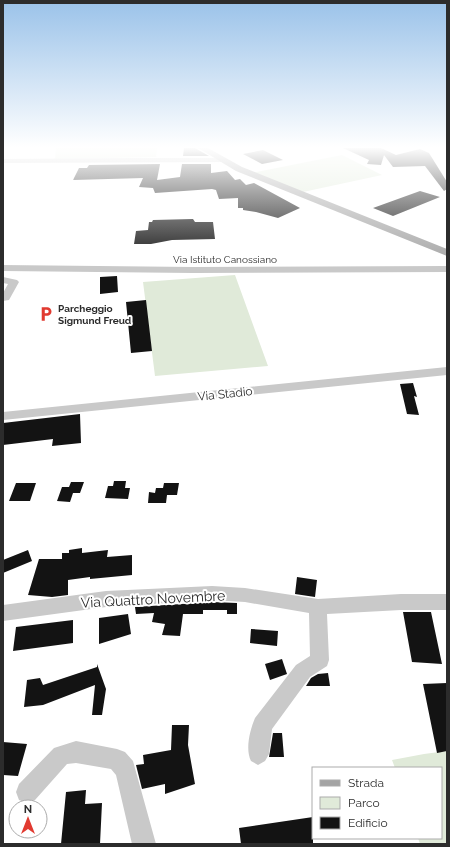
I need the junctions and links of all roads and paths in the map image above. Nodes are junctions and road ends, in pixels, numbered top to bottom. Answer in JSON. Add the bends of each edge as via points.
{"nodes":[{"id":1,"x":283,"y":188,"type":"edge"},
{"id":2,"x":447,"y":253,"type":"edge"},
{"id":3,"x":3,"y":268,"type":"edge"},
{"id":4,"x":23,"y":268,"type":"junction"},
{"id":5,"x":447,"y":269,"type":"edge"},
{"id":6,"x":3,"y":275,"type":"edge"},
{"id":7,"x":3,"y":280,"type":"edge"},
{"id":8,"x":3,"y":298,"type":"edge"},
{"id":9,"x":447,"y":371,"type":"edge"},
{"id":10,"x":3,"y":416,"type":"edge"},
{"id":11,"x":447,"y":602,"type":"edge"},
{"id":12,"x":318,"y":607,"type":"junction"},
{"id":13,"x":3,"y":613,"type":"edge"},
{"id":14,"x":258,"y":754,"type":"dead end"},
{"id":15,"x":27,"y":792,"type":"dead end"},
{"id":16,"x":144,"y":844,"type":"edge"}],
"edges":[{"from":1,"to":2,"type":"main road"},
{"from":3,"to":4,"type":"street","name":"Via Istituto Canossiano"},
{"from":4,"to":5,"type":"street","name":"Via Istituto Canossiano"},
{"from":4,"to":6,"type":"street","via":[[17,275]]},
{"from":7,"to":8,"type":"street","via":[[14,282]]},
{"from":9,"to":10,"type":"street","name":"Via Stadio"},
{"from":11,"to":12,"type":"street","name":"Via Quattro Novembre"},
{"from":12,"to":13,"type":"street","name":"Via Quattro Novembre","via":[[245,595],[212,593],[106,599]]},
{"from":12,"to":14,"type":"street","via":[[320,660],[303,671],[262,725]]},
{"from":15,"to":16,"type":"street","via":[[61,755],[76,752],[117,760],[125,769]]}]}
